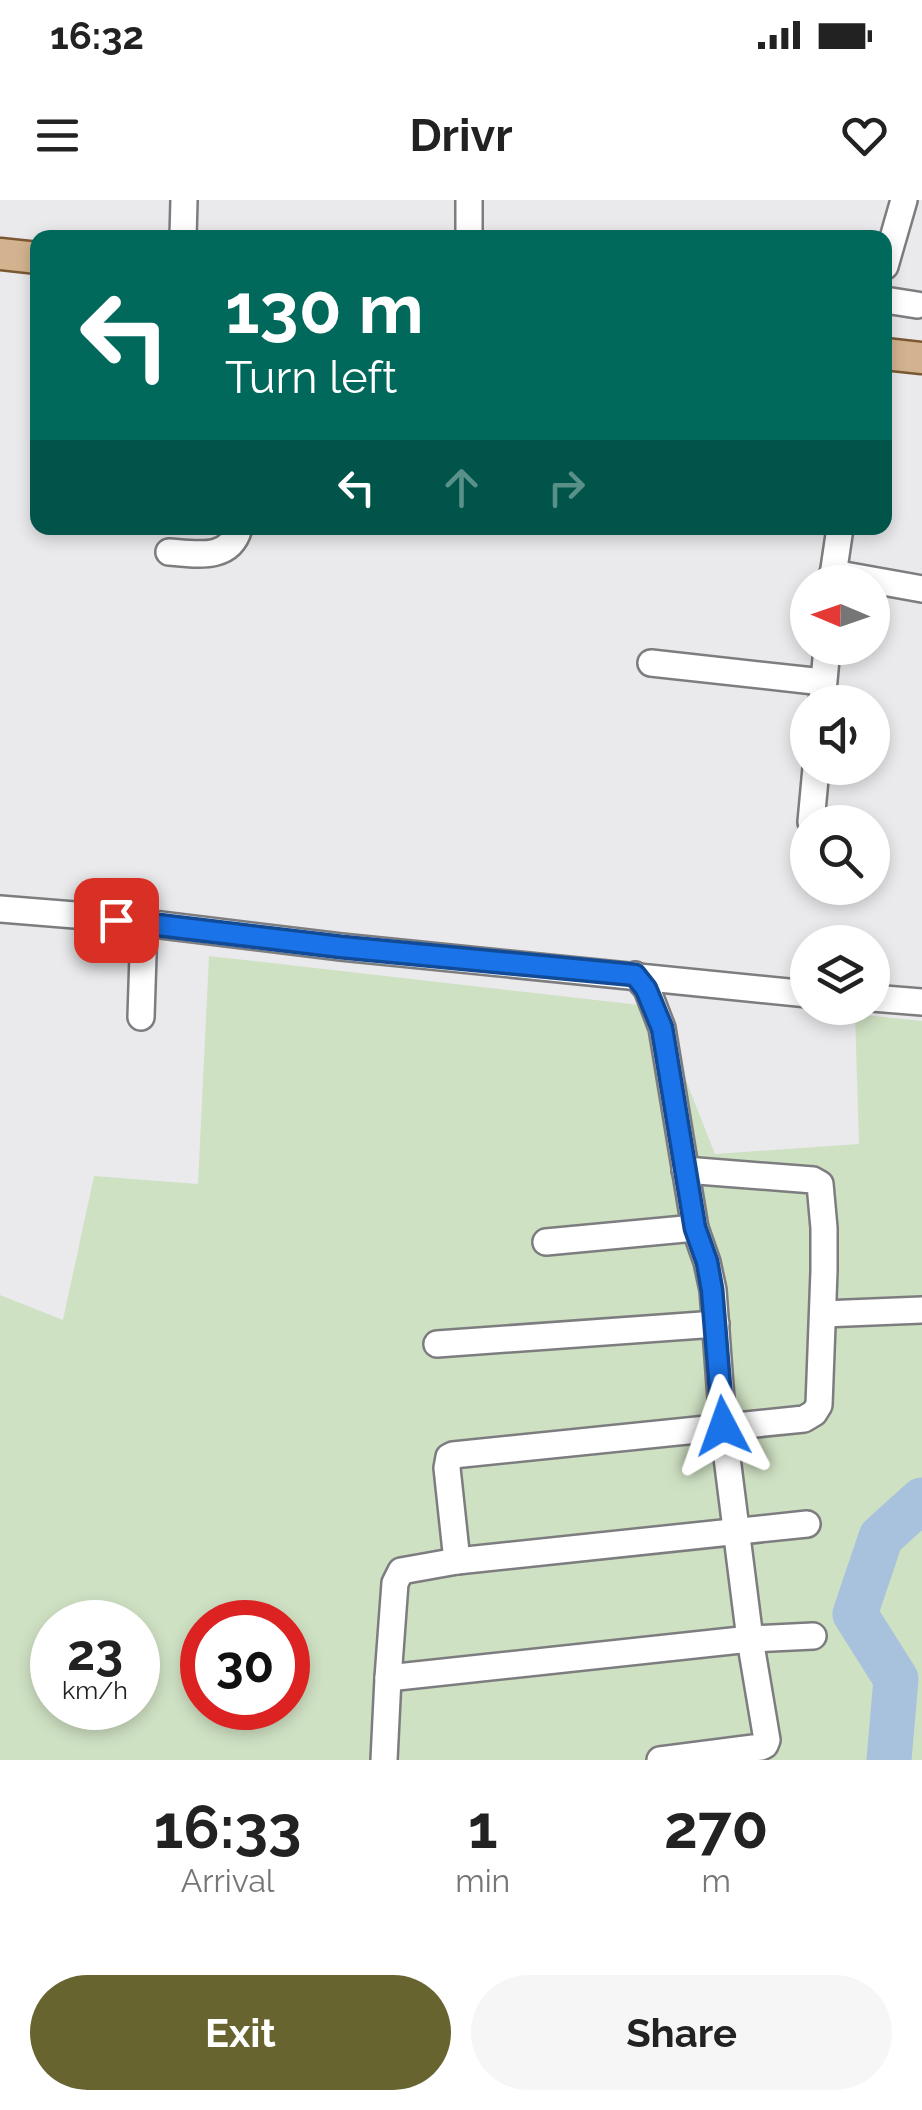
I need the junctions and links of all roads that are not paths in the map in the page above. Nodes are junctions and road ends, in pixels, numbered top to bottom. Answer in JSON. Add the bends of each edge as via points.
{"nodes":[{"id":1,"x":184,"y":200,"type":"edge"},
{"id":2,"x":469,"y":200,"type":"edge"},
{"id":3,"x":904,"y":200,"type":"edge"},
{"id":4,"x":182,"y":230,"type":"edge"},
{"id":5,"x":470,"y":230,"type":"edge"},
{"id":6,"x":892,"y":242,"type":"edge"},
{"id":7,"x":0,"y":254,"type":"edge"},
{"id":8,"x":30,"y":257,"type":"edge"},
{"id":9,"x":892,"y":301,"type":"edge"},
{"id":10,"x":917,"y":306,"type":"dead end"},
{"id":11,"x":892,"y":355,"type":"edge"},
{"id":12,"x":922,"y":358,"type":"edge"},
{"id":13,"x":238,"y":535,"type":"edge"},
{"id":14,"x":839,"y":535,"type":"edge"},
{"id":15,"x":170,"y":552,"type":"dead end"},
{"id":16,"x":835,"y":565,"type":"edge"},
{"id":17,"x":890,"y":585,"type":"edge"},
{"id":18,"x":922,"y":589,"type":"edge"},
{"id":19,"x":651,"y":663,"type":"dead end"},
{"id":20,"x":790,"y":687,"type":"edge"},
{"id":21,"x":0,"y":909,"type":"edge"},
{"id":22,"x":144,"y":924,"type":"junction"},
{"id":23,"x":635,"y":975,"type":"junction"},
{"id":24,"x":790,"y":992,"type":"edge"},
{"id":25,"x":890,"y":999,"type":"edge"},
{"id":26,"x":922,"y":1002,"type":"edge"},
{"id":27,"x":140,"y":1017,"type":"dead end"},
{"id":28,"x":685,"y":1170,"type":"junction"},
{"id":29,"x":695,"y":1228,"type":"junction"},
{"id":30,"x":546,"y":1242,"type":"dead end"},
{"id":31,"x":922,"y":1310,"type":"edge"},
{"id":32,"x":823,"y":1314,"type":"junction"},
{"id":33,"x":716,"y":1324,"type":"junction"},
{"id":34,"x":437,"y":1344,"type":"dead end"},
{"id":35,"x":723,"y":1426,"type":"junction"},
{"id":36,"x":807,"y":1524,"type":"dead end"},
{"id":37,"x":738,"y":1531,"type":"junction"},
{"id":38,"x":457,"y":1561,"type":"junction"},
{"id":39,"x":812,"y":1636,"type":"dead end"},
{"id":40,"x":750,"y":1639,"type":"junction"},
{"id":41,"x":388,"y":1678,"type":"junction"},
{"id":42,"x":384,"y":1760,"type":"edge"},
{"id":43,"x":660,"y":1760,"type":"edge"}],
"edges":[{"from":1,"to":4,"type":"street"},
{"from":2,"to":5,"type":"street"},
{"from":3,"to":6,"type":"street"},
{"from":7,"to":8,"type":"main road"},
{"from":9,"to":10,"type":"street"},
{"from":11,"to":12,"type":"main road"},
{"from":13,"to":15,"type":"street","via":[[224,551]]},
{"from":14,"to":16,"type":"street"},
{"from":17,"to":18,"type":"street"},
{"from":19,"to":20,"type":"street"},
{"from":21,"to":22,"type":"street"},
{"from":22,"to":23,"type":"street"},
{"from":22,"to":27,"type":"street"},
{"from":23,"to":24,"type":"street"},
{"from":23,"to":28,"type":"street","via":[[662,1028]]},
{"from":25,"to":26,"type":"street"},
{"from":28,"to":29,"type":"street"},
{"from":28,"to":32,"type":"street","via":[[820,1184]]},
{"from":29,"to":30,"type":"street"},
{"from":29,"to":33,"type":"street"},
{"from":31,"to":32,"type":"street"},
{"from":32,"to":35,"type":"street","via":[[814,1413]]},
{"from":33,"to":34,"type":"street"},
{"from":33,"to":35,"type":"street"},
{"from":35,"to":37,"type":"street"},
{"from":35,"to":38,"type":"street","via":[[453,1455],[447,1462]]},
{"from":36,"to":37,"type":"street"},
{"from":37,"to":38,"type":"street"},
{"from":37,"to":40,"type":"street"},
{"from":38,"to":41,"type":"street","via":[[397,1574]]},
{"from":39,"to":40,"type":"street"},
{"from":40,"to":41,"type":"street"},
{"from":40,"to":43,"type":"street","via":[[766,1744]]},
{"from":41,"to":42,"type":"street"}]}
